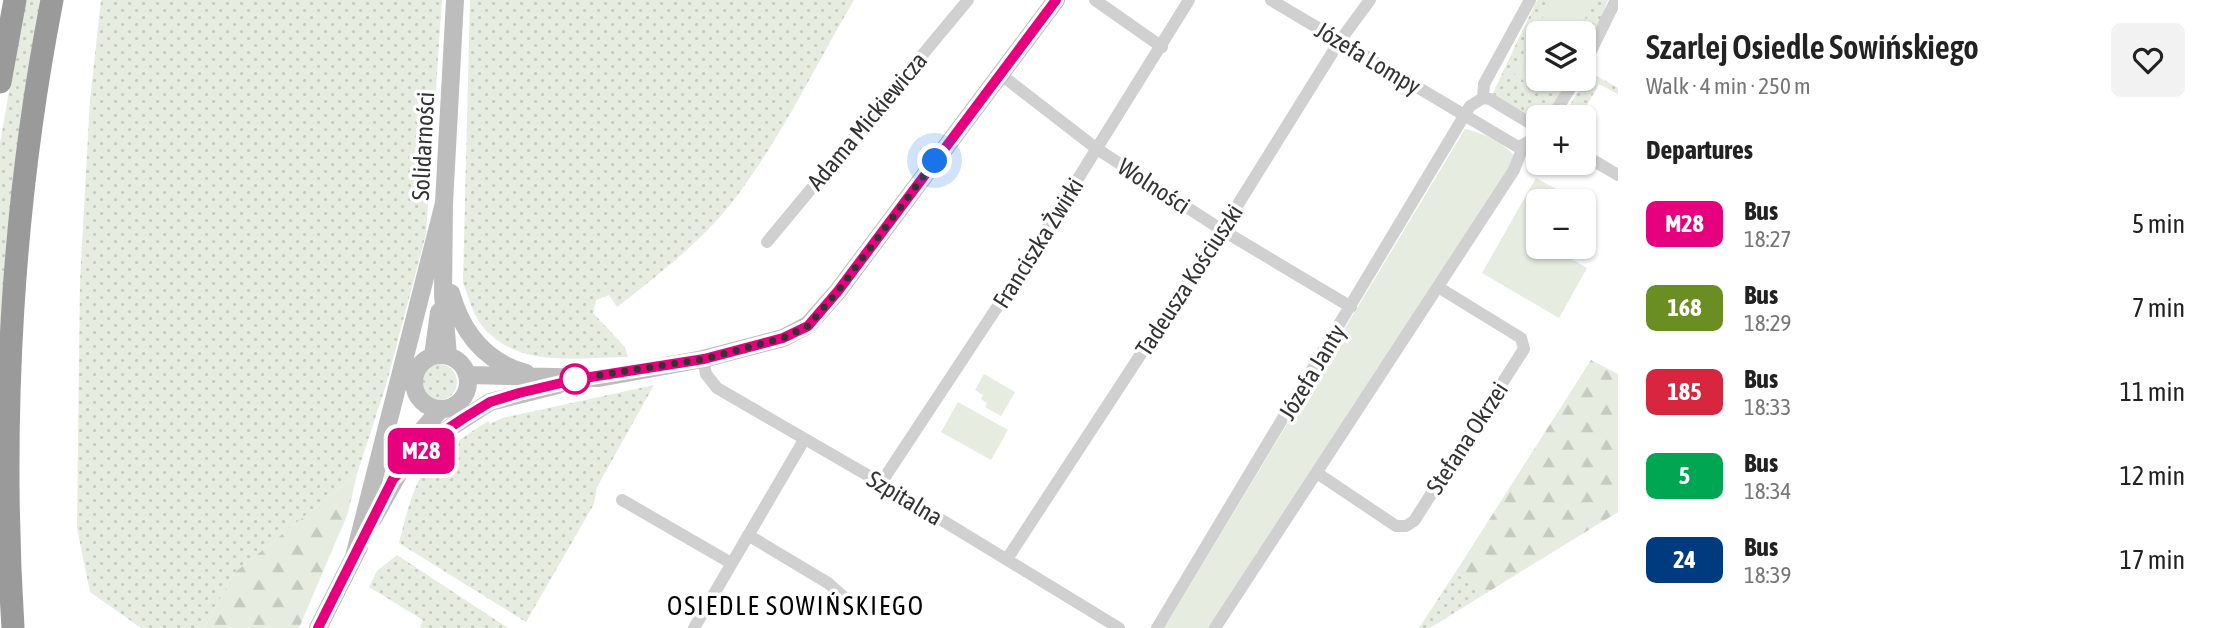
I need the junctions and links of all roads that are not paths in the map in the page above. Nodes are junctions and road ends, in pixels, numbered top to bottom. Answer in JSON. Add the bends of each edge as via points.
{"nodes":[{"id":1,"x":15,"y":0,"type":"edge"},
{"id":2,"x":52,"y":0,"type":"edge"},
{"id":3,"x":455,"y":0,"type":"edge"},
{"id":4,"x":968,"y":0,"type":"edge"},
{"id":5,"x":1095,"y":0,"type":"edge"},
{"id":6,"x":1189,"y":0,"type":"edge"},
{"id":7,"x":1271,"y":0,"type":"edge"},
{"id":8,"x":1370,"y":0,"type":"edge"},
{"id":9,"x":1530,"y":0,"type":"edge"},
{"id":10,"x":1616,"y":0,"type":"edge"},
{"id":11,"x":1054,"y":1,"type":"edge"},
{"id":12,"x":1596,"y":41,"type":"edge"},
{"id":13,"x":1339,"y":42,"type":"junction"},
{"id":14,"x":1162,"y":47,"type":"junction"},
{"id":15,"x":1000,"y":74,"type":"junction"},
{"id":16,"x":0,"y":82,"type":"edge"},
{"id":17,"x":1483,"y":98,"type":"junction"},
{"id":18,"x":1465,"y":115,"type":"junction"},
{"id":19,"x":1526,"y":121,"type":"edge"},
{"id":20,"x":1526,"y":145,"type":"edge"},
{"id":21,"x":1523,"y":147,"type":"junction"},
{"id":22,"x":1097,"y":149,"type":"junction"},
{"id":23,"x":1596,"y":162,"type":"edge"},
{"id":24,"x":1618,"y":175,"type":"edge"},
{"id":25,"x":444,"y":203,"type":"junction"},
{"id":26,"x":1222,"y":230,"type":"junction"},
{"id":27,"x":444,"y":238,"type":"junction"},
{"id":28,"x":767,"y":242,"type":"dead end"},
{"id":29,"x":1438,"y":287,"type":"junction"},
{"id":30,"x":1352,"y":307,"type":"junction"},
{"id":31,"x":440,"y":356,"type":"junction"},
{"id":32,"x":704,"y":359,"type":"junction"},
{"id":33,"x":578,"y":379,"type":"junction"},
{"id":34,"x":467,"y":383,"type":"junction"},
{"id":35,"x":421,"y":401,"type":"junction"},
{"id":36,"x":440,"y":410,"type":"junction"},
{"id":37,"x":804,"y":440,"type":"junction"},
{"id":38,"x":1317,"y":473,"type":"junction"},
{"id":39,"x":393,"y":479,"type":"junction"},
{"id":40,"x":881,"y":483,"type":"junction"},
{"id":41,"x":622,"y":500,"type":"dead end"},
{"id":42,"x":748,"y":535,"type":"junction"},
{"id":43,"x":354,"y":557,"type":"junction"},
{"id":44,"x":1007,"y":559,"type":"junction"},
{"id":45,"x":731,"y":563,"type":"junction"},
{"id":46,"x":848,"y":601,"type":"dead end"},
{"id":47,"x":13,"y":628,"type":"edge"},
{"id":48,"x":318,"y":628,"type":"edge"},
{"id":49,"x":694,"y":628,"type":"edge"},
{"id":50,"x":1119,"y":628,"type":"edge"},
{"id":51,"x":1157,"y":628,"type":"edge"},
{"id":52,"x":1215,"y":628,"type":"edge"}],
"edges":[{"from":1,"to":16,"type":"highway"},
{"from":2,"to":47,"type":"highway","via":[[31,123],[9,376]]},
{"from":3,"to":25,"type":"street","name":"Solidarności"},
{"from":4,"to":28,"type":"street","name":"Adama Mickiewicza"},
{"from":5,"to":14,"type":"street"},
{"from":6,"to":14,"type":"street","name":"Franciszka Żwirki"},
{"from":7,"to":13,"type":"street","name":"Józefa Lompy"},
{"from":8,"to":13,"type":"street","name":"Tadeusza Kościuszki"},
{"from":9,"to":17,"type":"street","via":[[1485,84]]},
{"from":10,"to":12,"type":"street"},
{"from":11,"to":15,"type":"street"},
{"from":13,"to":18,"type":"street","name":"Józefa Lompy"},
{"from":13,"to":26,"type":"street","name":"Tadeusza Kościuszki"},
{"from":14,"to":22,"type":"street","name":"Franciszka Żwirki"},
{"from":15,"to":22,"type":"street","name":"Wolności"},
{"from":15,"to":32,"type":"street","via":[[808,326],[783,338]]},
{"from":17,"to":18,"type":"street","name":"Józefa Janty"},
{"from":17,"to":19,"type":"street"},
{"from":18,"to":21,"type":"street","name":"Józefa Lompy"},
{"from":18,"to":30,"type":"street","name":"Józefa Janty"},
{"from":20,"to":21,"type":"street"},
{"from":21,"to":29,"type":"street","via":[[1514,170]]},
{"from":22,"to":26,"type":"street","name":"Wolności"},
{"from":22,"to":40,"type":"street","name":"Franciszka Żwirki"},
{"from":23,"to":24,"type":"street"},
{"from":25,"to":27,"type":"street","name":"Solidarności"},
{"from":25,"to":43,"type":"street"},
{"from":26,"to":30,"type":"street","name":"Wolności"},
{"from":26,"to":44,"type":"street","name":"Tadeusza Kościuszki"},
{"from":27,"to":31,"type":"street","name":"Solidarności"},
{"from":27,"to":33,"type":"street","via":[[456,313],[485,353],[524,373]]},
{"from":29,"to":38,"type":"street"},
{"from":29,"to":38,"type":"street","name":"Stefana Okrzei","via":[[1521,338],[1524,349],[1413,521],[1396,526]]},
{"from":30,"to":51,"type":"street","name":"Józefa Janty"},
{"from":31,"to":34,"type":"street","via":[[462,365]]},
{"from":31,"to":35,"type":"street","via":[[418,367],[414,375],[415,394]]},
{"from":32,"to":33,"type":"street"},
{"from":32,"to":37,"type":"street","name":"Szpitalna","via":[[706,374],[717,388]]},
{"from":33,"to":34,"type":"street"},
{"from":33,"to":39,"type":"street","via":[[490,402],[434,438]]},
{"from":34,"to":36,"type":"street","via":[[456,405]]},
{"from":35,"to":36,"type":"street"},
{"from":35,"to":39,"type":"street"},
{"from":36,"to":39,"type":"street"},
{"from":37,"to":40,"type":"street","name":"Szpitalna"},
{"from":37,"to":42,"type":"street"},
{"from":38,"to":52,"type":"street"},
{"from":39,"to":43,"type":"street"},
{"from":40,"to":44,"type":"street","name":"Szpitalna"},
{"from":41,"to":45,"type":"street"},
{"from":42,"to":45,"type":"street"},
{"from":42,"to":46,"type":"street","via":[[828,583]]},
{"from":43,"to":48,"type":"street"},
{"from":44,"to":50,"type":"street","name":"Szpitalna"},
{"from":45,"to":49,"type":"street"}]}
